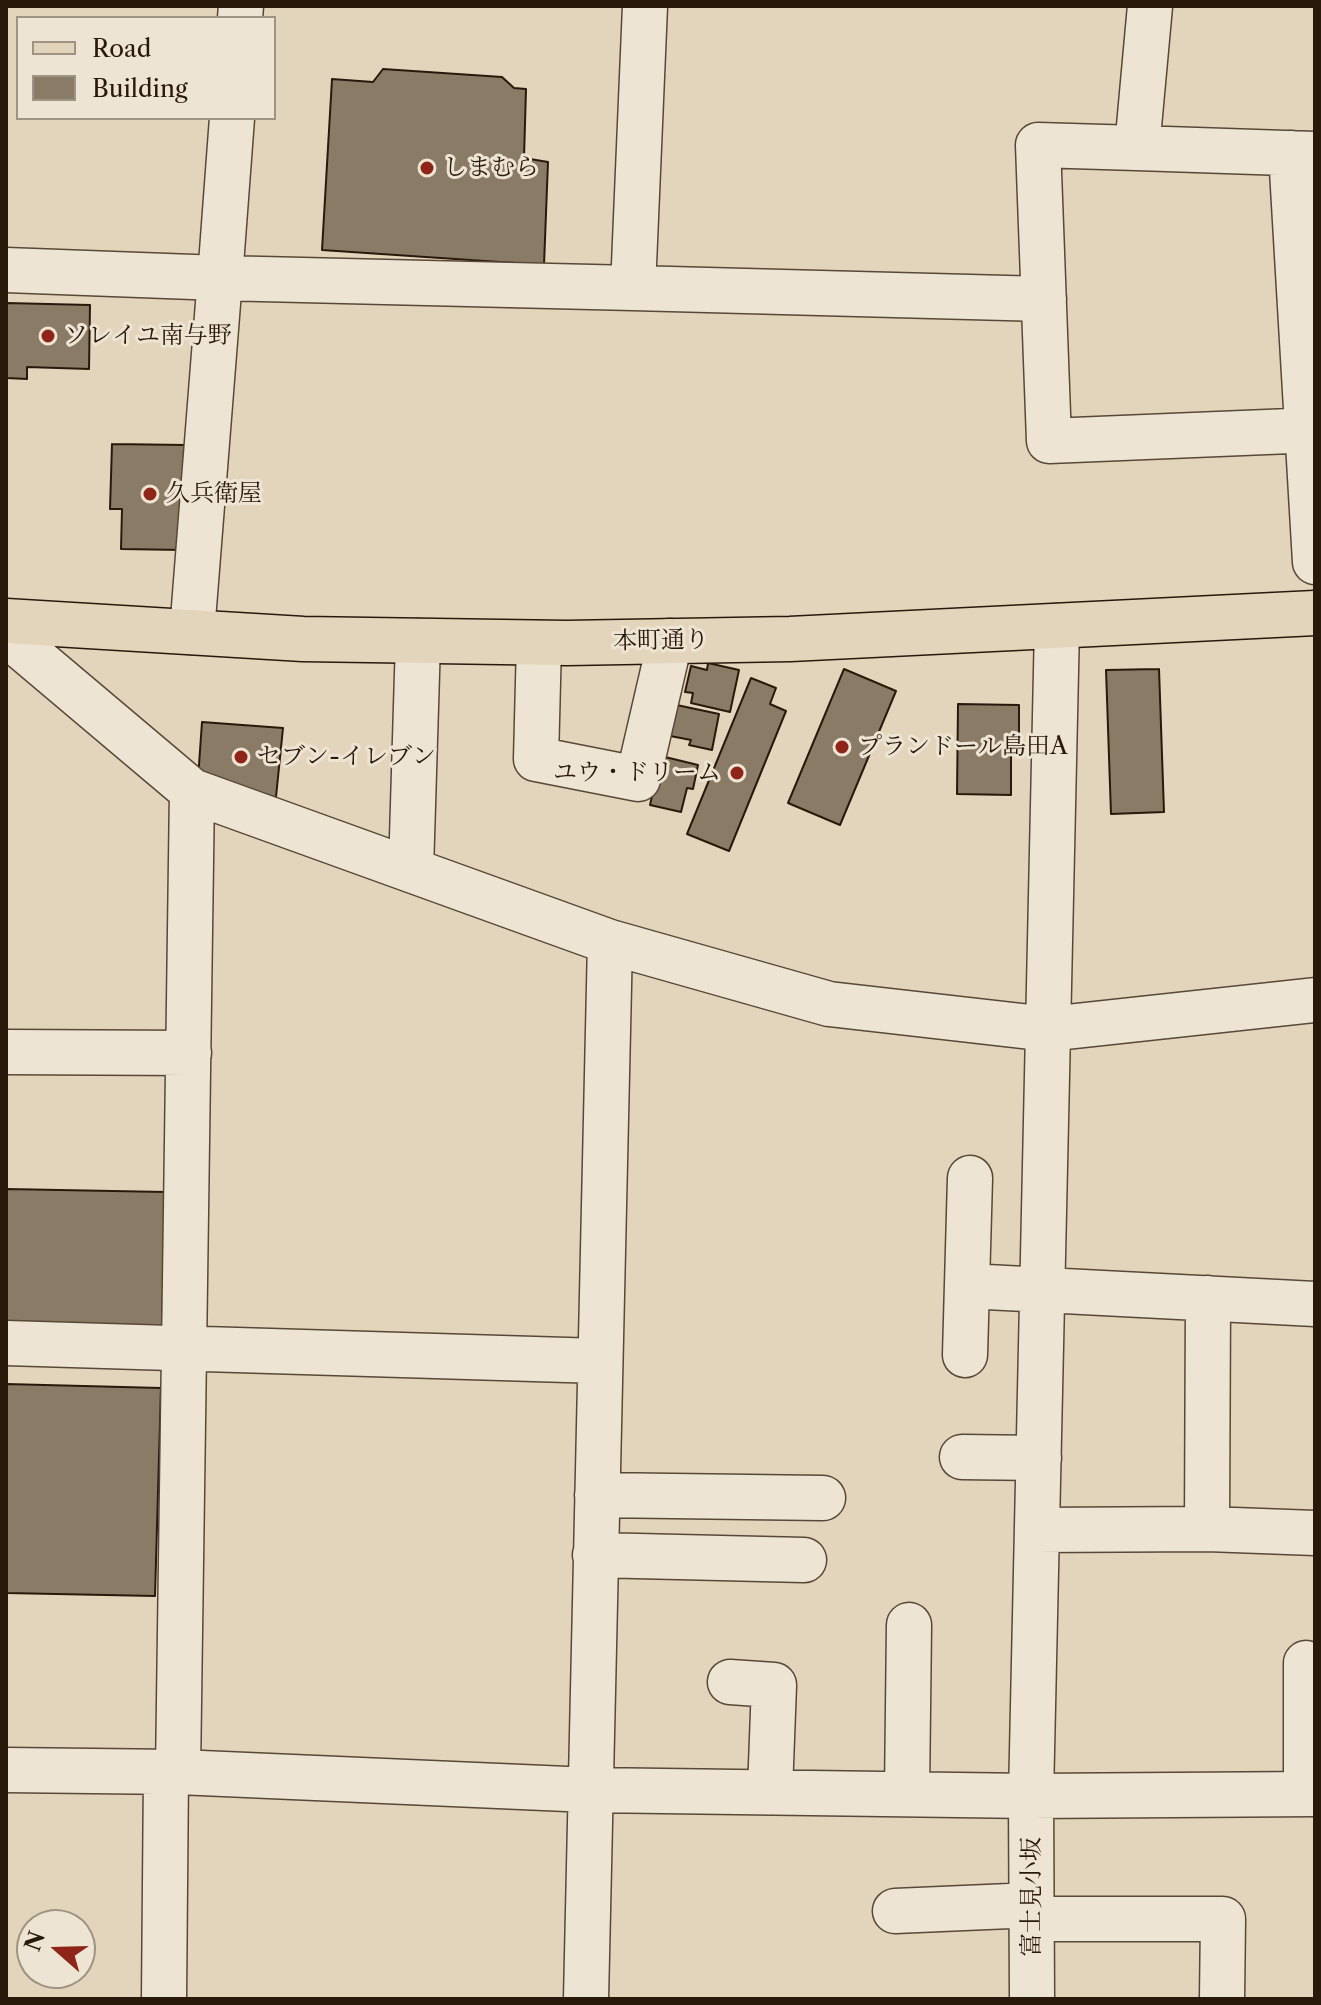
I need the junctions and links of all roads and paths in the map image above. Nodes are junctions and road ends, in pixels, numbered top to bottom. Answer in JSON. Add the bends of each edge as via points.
{"nodes":[{"id":1,"x":645,"y":6,"type":"edge"},
{"id":2,"x":1150,"y":6,"type":"edge"},
{"id":3,"x":232,"y":120,"type":"edge"},
{"id":4,"x":1137,"y":148,"type":"junction"},
{"id":5,"x":1303,"y":153,"type":"edge"},
{"id":6,"x":6,"y":270,"type":"edge"},
{"id":7,"x":220,"y":278,"type":"junction"},
{"id":8,"x":633,"y":288,"type":"junction"},
{"id":9,"x":1044,"y":299,"type":"junction"},
{"id":10,"x":1311,"y":431,"type":"edge"},
{"id":11,"x":1315,"y":562,"type":"edge"},
{"id":12,"x":1315,"y":613,"type":"edge"},
{"id":13,"x":6,"y":621,"type":"edge"},
{"id":14,"x":1057,"y":626,"type":"junction"},
{"id":15,"x":192,"y":632,"type":"junction"},
{"id":16,"x":6,"y":634,"type":"edge"},
{"id":17,"x":418,"y":641,"type":"junction"},
{"id":18,"x":670,"y":641,"type":"junction"},
{"id":19,"x":539,"y":643,"type":"junction"},
{"id":20,"x":192,"y":791,"type":"junction"},
{"id":21,"x":411,"y":870,"type":"junction"},
{"id":22,"x":610,"y":942,"type":"junction"},
{"id":23,"x":1315,"y":1000,"type":"edge"},
{"id":24,"x":1048,"y":1029,"type":"junction"},
{"id":25,"x":6,"y":1052,"type":"edge"},
{"id":26,"x":189,"y":1053,"type":"junction"},
{"id":27,"x":970,"y":1178,"type":"dead end"},
{"id":28,"x":967,"y":1286,"type":"junction"},
{"id":29,"x":1043,"y":1288,"type":"junction"},
{"id":30,"x":1208,"y":1298,"type":"junction"},
{"id":31,"x":1315,"y":1304,"type":"edge"},
{"id":32,"x":6,"y":1343,"type":"edge"},
{"id":33,"x":184,"y":1348,"type":"junction"},
{"id":34,"x":965,"y":1355,"type":"dead end"},
{"id":35,"x":600,"y":1361,"type":"junction"},
{"id":36,"x":962,"y":1457,"type":"dead end"},
{"id":37,"x":1039,"y":1458,"type":"junction"},
{"id":38,"x":597,"y":1495,"type":"junction"},
{"id":39,"x":823,"y":1498,"type":"dead end"},
{"id":40,"x":1207,"y":1529,"type":"junction"},
{"id":41,"x":1037,"y":1530,"type":"junction"},
{"id":42,"x":1315,"y":1533,"type":"edge"},
{"id":43,"x":595,"y":1555,"type":"junction"},
{"id":44,"x":804,"y":1560,"type":"dead end"},
{"id":45,"x":909,"y":1625,"type":"dead end"},
{"id":46,"x":1306,"y":1663,"type":"dead end"},
{"id":47,"x":730,"y":1682,"type":"dead end"},
{"id":48,"x":6,"y":1770,"type":"edge"},
{"id":49,"x":172,"y":1772,"type":"junction"},
{"id":50,"x":590,"y":1790,"type":"junction"},
{"id":51,"x":770,"y":1791,"type":"junction"},
{"id":52,"x":907,"y":1792,"type":"junction"},
{"id":53,"x":1310,"y":1794,"type":"edge"},
{"id":54,"x":1031,"y":1796,"type":"junction"},
{"id":55,"x":895,"y":1911,"type":"dead end"},
{"id":56,"x":1033,"y":1912,"type":"junction"},
{"id":57,"x":164,"y":1999,"type":"edge"},
{"id":58,"x":586,"y":1999,"type":"edge"},
{"id":59,"x":1032,"y":1999,"type":"edge"},
{"id":60,"x":1222,"y":1999,"type":"edge"}],
"edges":[{"from":1,"to":8,"type":"street"},
{"from":2,"to":4,"type":"street"},
{"from":3,"to":7,"type":"street"},
{"from":4,"to":5,"type":"street"},
{"from":4,"to":9,"type":"street","via":[[1038,145]]},
{"from":5,"to":10,"type":"street"},
{"from":6,"to":7,"type":"street"},
{"from":7,"to":8,"type":"street"},
{"from":7,"to":15,"type":"street"},
{"from":8,"to":9,"type":"street"},
{"from":9,"to":10,"type":"street","via":[[1049,441]]},
{"from":10,"to":11,"type":"street"},
{"from":12,"to":14,"type":"main road","name":"本町通り"},
{"from":13,"to":15,"type":"main road","name":"本町通り"},
{"from":14,"to":18,"type":"main road","name":"本町通り"},
{"from":14,"to":24,"type":"street","name":"富士見小坂"},
{"from":15,"to":17,"type":"main road","name":"本町通り"},
{"from":16,"to":20,"type":"street"},
{"from":17,"to":19,"type":"main road","name":"本町通り"},
{"from":17,"to":21,"type":"street"},
{"from":18,"to":19,"type":"main road","name":"本町通り"},
{"from":18,"to":19,"type":"street","via":[[638,779],[536,759]]},
{"from":20,"to":21,"type":"street"},
{"from":20,"to":26,"type":"street"},
{"from":21,"to":22,"type":"street"},
{"from":22,"to":24,"type":"street","via":[[829,1004]]},
{"from":22,"to":35,"type":"street"},
{"from":23,"to":24,"type":"street"},
{"from":24,"to":29,"type":"street","name":"富士見小坂"},
{"from":25,"to":26,"type":"street"},
{"from":26,"to":33,"type":"street"},
{"from":27,"to":28,"type":"street"},
{"from":28,"to":29,"type":"street"},
{"from":28,"to":34,"type":"street"},
{"from":29,"to":30,"type":"street"},
{"from":29,"to":37,"type":"street","name":"富士見小坂"},
{"from":30,"to":31,"type":"street"},
{"from":30,"to":40,"type":"street"},
{"from":32,"to":33,"type":"street"},
{"from":33,"to":35,"type":"street"},
{"from":33,"to":49,"type":"street"},
{"from":35,"to":38,"type":"street"},
{"from":36,"to":37,"type":"street"},
{"from":37,"to":41,"type":"street","name":"富士見小坂"},
{"from":38,"to":39,"type":"street"},
{"from":38,"to":43,"type":"street"},
{"from":40,"to":41,"type":"street"},
{"from":40,"to":42,"type":"street"},
{"from":41,"to":54,"type":"street","name":"富士見小坂"},
{"from":43,"to":44,"type":"street"},
{"from":43,"to":50,"type":"street"},
{"from":45,"to":52,"type":"street"},
{"from":46,"to":53,"type":"street"},
{"from":47,"to":51,"type":"street","via":[[774,1685]]},
{"from":48,"to":49,"type":"street"},
{"from":49,"to":50,"type":"street"},
{"from":49,"to":57,"type":"street"},
{"from":50,"to":51,"type":"street"},
{"from":50,"to":58,"type":"street"},
{"from":51,"to":52,"type":"street"},
{"from":52,"to":54,"type":"street"},
{"from":53,"to":54,"type":"street"},
{"from":54,"to":56,"type":"street","name":"富士見小坂"},
{"from":55,"to":56,"type":"street"},
{"from":56,"to":59,"type":"street","name":"富士見小坂"},
{"from":56,"to":60,"type":"street","via":[[1223,1919]]}]}
